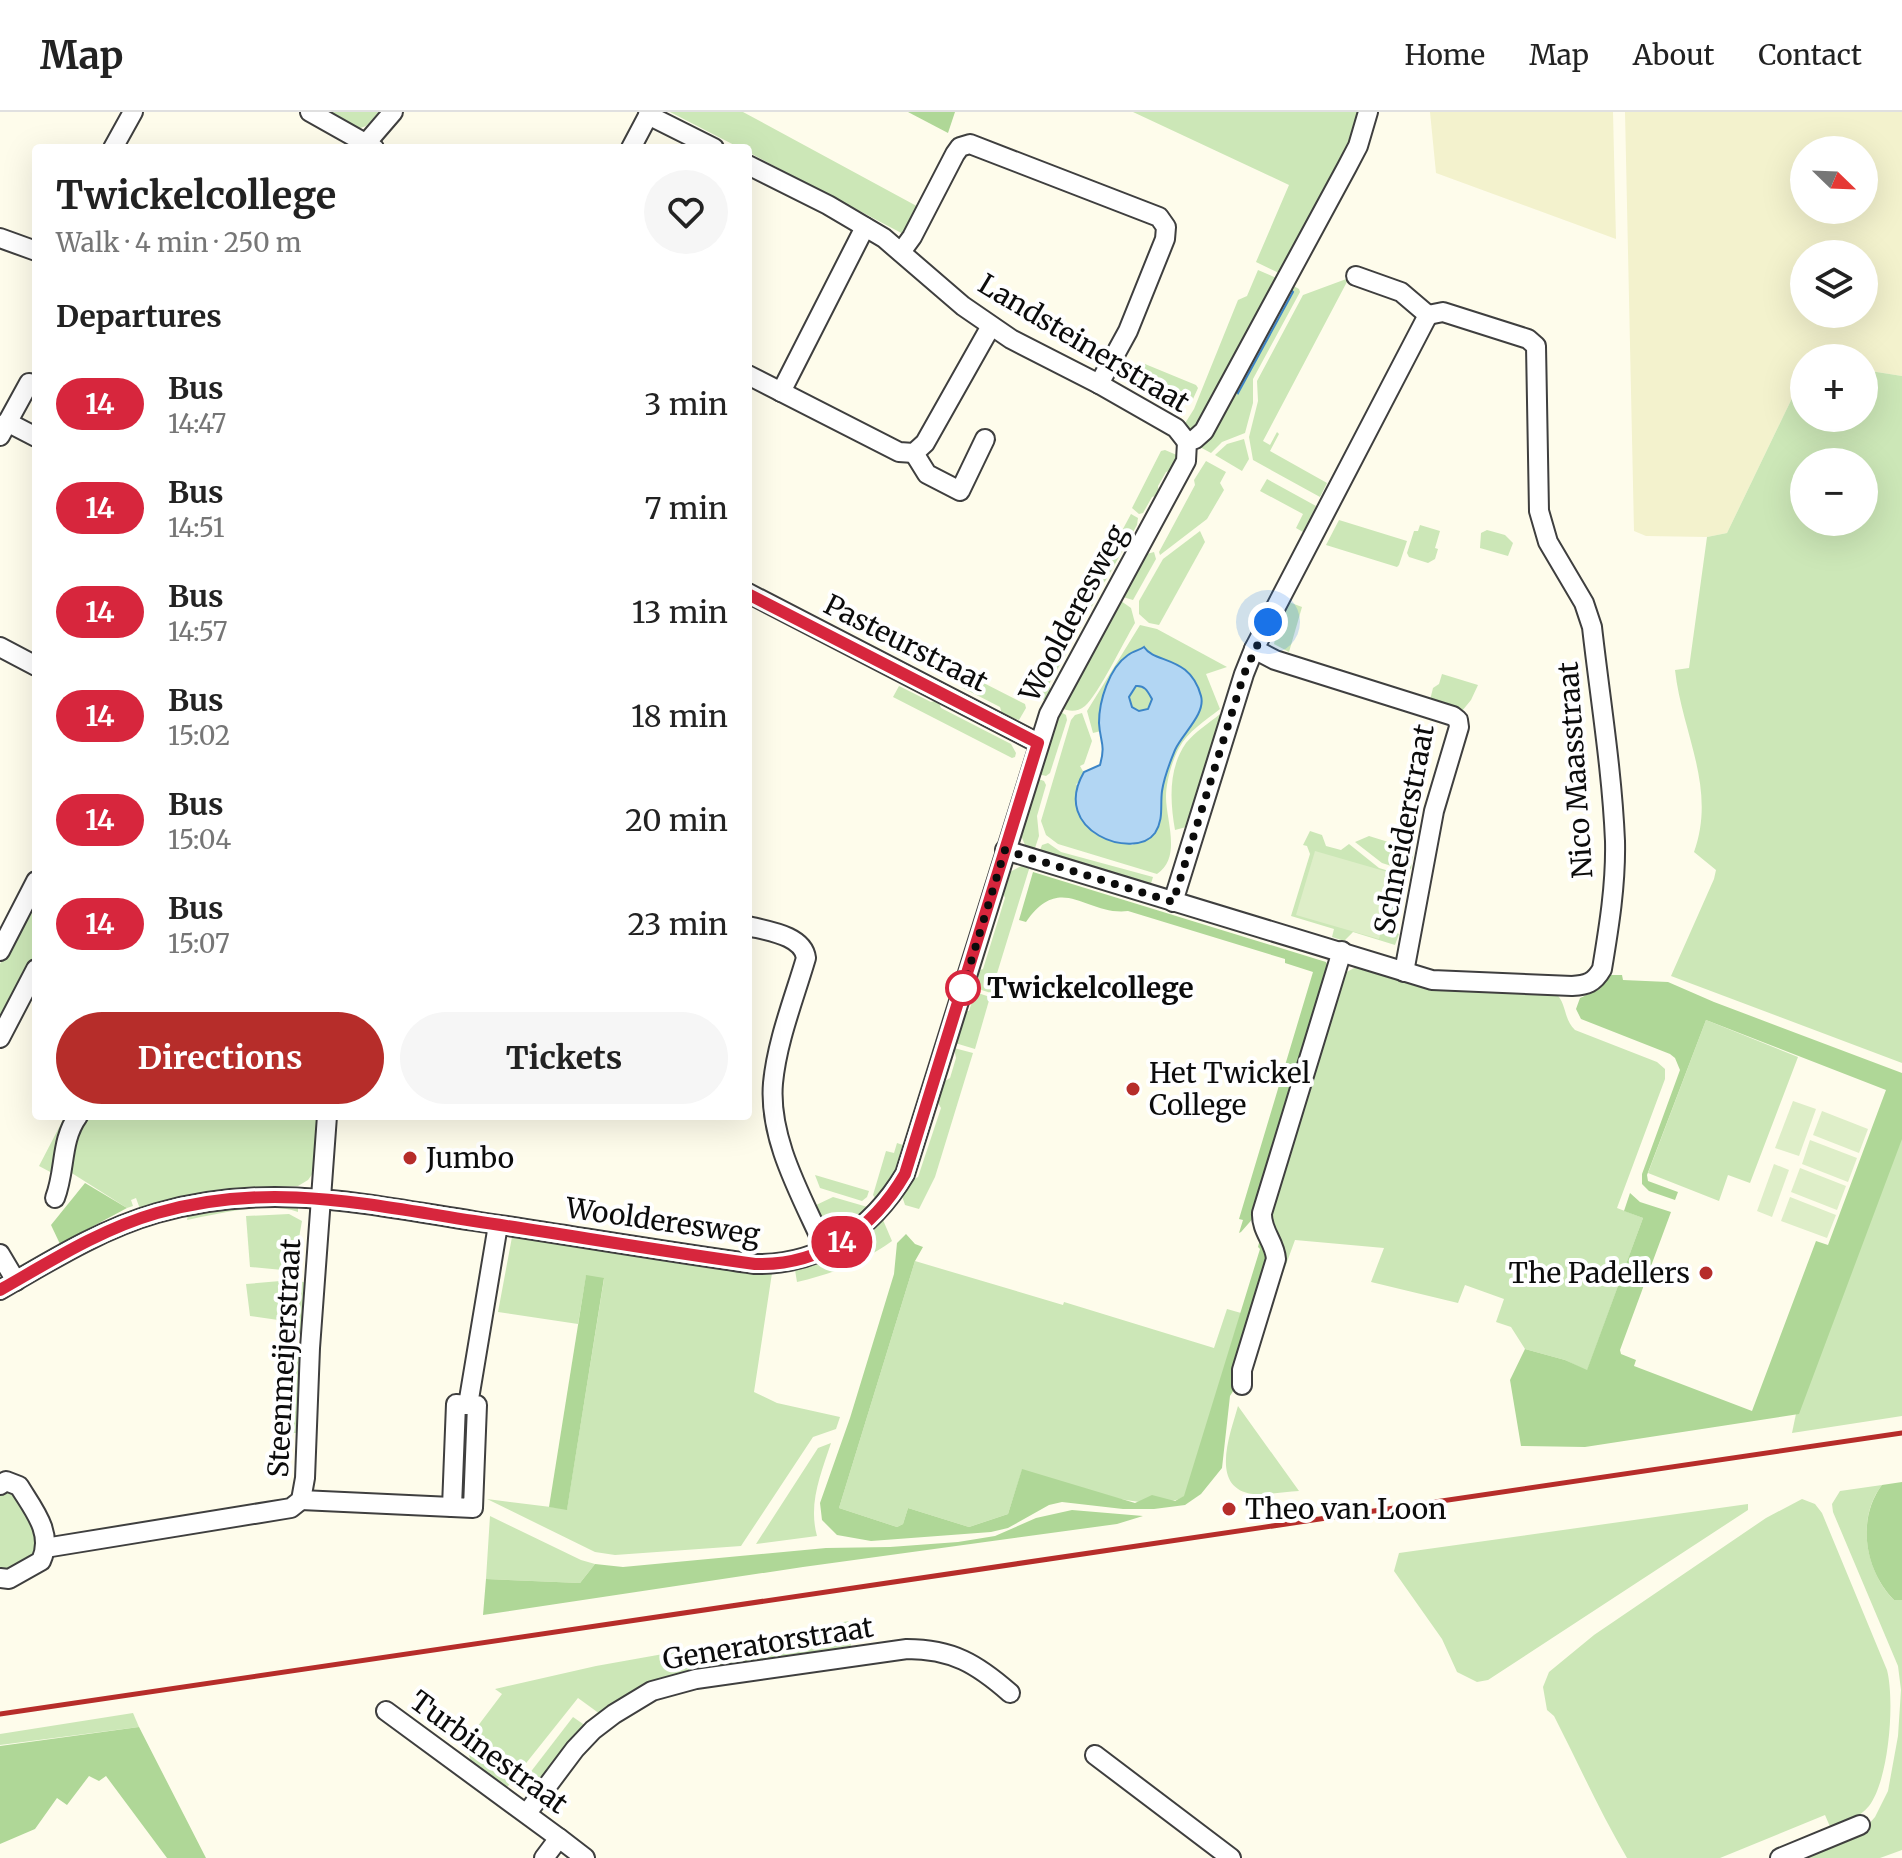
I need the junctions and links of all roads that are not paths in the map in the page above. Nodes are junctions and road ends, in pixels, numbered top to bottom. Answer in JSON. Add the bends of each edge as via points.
{"nodes":[{"id":1,"x":133,"y":112,"type":"edge"},
{"id":2,"x":310,"y":112,"type":"edge"},
{"id":3,"x":393,"y":112,"type":"edge"},
{"id":4,"x":1368,"y":112,"type":"edge"},
{"id":5,"x":649,"y":114,"type":"edge"},
{"id":6,"x":115,"y":144,"type":"edge"},
{"id":7,"x":364,"y":144,"type":"edge"},
{"id":8,"x":369,"y":144,"type":"edge"},
{"id":9,"x":633,"y":144,"type":"edge"},
{"id":10,"x":706,"y":144,"type":"edge"},
{"id":11,"x":752,"y":167,"type":"edge"},
{"id":12,"x":865,"y":227,"type":"junction"},
{"id":13,"x":0,"y":238,"type":"edge"},
{"id":14,"x":32,"y":250,"type":"edge"},
{"id":15,"x":901,"y":252,"type":"junction"},
{"id":16,"x":1356,"y":276,"type":"dead end"},
{"id":17,"x":1428,"y":315,"type":"junction"},
{"id":18,"x":991,"y":326,"type":"junction"},
{"id":19,"x":752,"y":377,"type":"edge"},
{"id":20,"x":29,"y":383,"type":"dead end"},
{"id":21,"x":1099,"y":384,"type":"junction"},
{"id":22,"x":781,"y":392,"type":"junction"},
{"id":23,"x":4,"y":429,"type":"edge"},
{"id":24,"x":32,"y":436,"type":"edge"},
{"id":25,"x":985,"y":439,"type":"dead end"},
{"id":26,"x":1187,"y":442,"type":"junction"},
{"id":27,"x":914,"y":453,"type":"junction"},
{"id":28,"x":752,"y":595,"type":"edge"},
{"id":29,"x":0,"y":647,"type":"edge"},
{"id":30,"x":1254,"y":649,"type":"junction"},
{"id":31,"x":32,"y":664,"type":"edge"},
{"id":32,"x":1038,"y":743,"type":"junction"},
{"id":33,"x":1005,"y":850,"type":"junction"},
{"id":34,"x":32,"y":889,"type":"edge"},
{"id":35,"x":1173,"y":902,"type":"junction"},
{"id":36,"x":752,"y":927,"type":"edge"},
{"id":37,"x":0,"y":951,"type":"edge"},
{"id":38,"x":1342,"y":951,"type":"junction"},
{"id":39,"x":1404,"y":972,"type":"junction"},
{"id":40,"x":32,"y":977,"type":"edge"},
{"id":41,"x":0,"y":1038,"type":"edge"},
{"id":42,"x":76,"y":1120,"type":"edge"},
{"id":43,"x":327,"y":1120,"type":"edge"},
{"id":44,"x":55,"y":1198,"type":"dead end"},
{"id":45,"x":322,"y":1198,"type":"junction"},
{"id":46,"x":498,"y":1225,"type":"junction"},
{"id":47,"x":826,"y":1251,"type":"junction"},
{"id":48,"x":0,"y":1254,"type":"edge"},
{"id":49,"x":8,"y":1285,"type":"edge"},
{"id":50,"x":1242,"y":1385,"type":"dead end"},
{"id":51,"x":0,"y":1485,"type":"edge"},
{"id":52,"x":301,"y":1500,"type":"junction"},
{"id":53,"x":45,"y":1548,"type":"junction"},
{"id":54,"x":0,"y":1578,"type":"edge"},
{"id":55,"x":1010,"y":1693,"type":"dead end"},
{"id":56,"x":386,"y":1711,"type":"dead end"},
{"id":57,"x":1095,"y":1755,"type":"dead end"},
{"id":58,"x":527,"y":1813,"type":"junction"},
{"id":59,"x":1860,"y":1825,"type":"dead end"},
{"id":60,"x":559,"y":1838,"type":"junction"},
{"id":61,"x":544,"y":1858,"type":"edge"},
{"id":62,"x":585,"y":1858,"type":"edge"},
{"id":63,"x":1231,"y":1858,"type":"edge"},
{"id":64,"x":1780,"y":1858,"type":"edge"}],
"edges":[{"from":1,"to":6,"type":"street"},
{"from":2,"to":7,"type":"street"},
{"from":3,"to":8,"type":"street"},
{"from":4,"to":26,"type":"street","name":"Woolderesweg","via":[[1353,157],[1204,431]]},
{"from":5,"to":9,"type":"street"},
{"from":5,"to":10,"type":"street"},
{"from":11,"to":12,"type":"street","name":"Landsteinerstraat"},
{"from":12,"to":15,"type":"street","name":"Landsteinerstraat"},
{"from":12,"to":22,"type":"street"},
{"from":13,"to":14,"type":"street"},
{"from":15,"to":18,"type":"street","name":"Landsteinerstraat"},
{"from":15,"to":21,"type":"street","via":[[955,154],[970,144],[1159,217],[1166,227],[1165,239],[1128,331]]},
{"from":16,"to":17,"type":"street","via":[[1401,292]]},
{"from":17,"to":30,"type":"street"},
{"from":17,"to":39,"type":"street","name":"Nico Maasstraat","via":[[1443,312],[1536,346],[1539,511],[1548,542],[1592,627],[1615,843],[1602,969],[1588,985],[1449,982]]},
{"from":18,"to":21,"type":"street","name":"Landsteinerstraat"},
{"from":18,"to":27,"type":"street","via":[[925,443]]},
{"from":19,"to":22,"type":"street"},
{"from":20,"to":23,"type":"street"},
{"from":21,"to":26,"type":"street","name":"Landsteinerstraat","via":[[1176,428]]},
{"from":22,"to":27,"type":"street","via":[[899,452]]},
{"from":23,"to":24,"type":"street"},
{"from":25,"to":27,"type":"street","via":[[960,491],[927,474]]},
{"from":26,"to":32,"type":"street","name":"Woolderesweg","via":[[1186,461],[1053,705]]},
{"from":28,"to":32,"type":"street","name":"Pasteurstraat"},
{"from":29,"to":31,"type":"street"},
{"from":30,"to":35,"type":"street"},
{"from":30,"to":39,"type":"street","name":"Schneiderstraat","via":[[1458,720],[1434,811]]},
{"from":32,"to":33,"type":"street","name":"Woolderesweg"},
{"from":33,"to":35,"type":"street","name":"Nico Maasstraat"},
{"from":33,"to":47,"type":"street","name":"Woolderesweg","via":[[905,1174],[878,1212]]},
{"from":34,"to":37,"type":"street"},
{"from":35,"to":38,"type":"street","name":"Nico Maasstraat"},
{"from":36,"to":47,"type":"street","via":[[796,941],[805,950],[777,1054],[773,1091],[784,1155]]},
{"from":38,"to":39,"type":"street","name":"Nico Maasstraat"},
{"from":38,"to":50,"type":"street","via":[[1262,1213],[1276,1259]]},
{"from":40,"to":41,"type":"street"},
{"from":42,"to":44,"type":"street","via":[[65,1140]]},
{"from":43,"to":45,"type":"street","name":"Steenmeijerstraat"},
{"from":45,"to":46,"type":"street","name":"Woolderesweg"},
{"from":45,"to":49,"type":"street","name":"Woolderesweg","via":[[255,1196],[159,1212],[113,1229]]},
{"from":45,"to":52,"type":"street","name":"Steenmeijerstraat"},
{"from":46,"to":47,"type":"street","name":"Woolderesweg","via":[[755,1264]]},
{"from":46,"to":52,"type":"street","via":[[468,1405],[477,1405],[473,1508]]},
{"from":48,"to":49,"type":"street"},
{"from":51,"to":53,"type":"street","via":[[6,1481],[19,1486],[43,1526]]},
{"from":52,"to":53,"type":"street","name":"Steenmeijerstraat","via":[[291,1508]]},
{"from":53,"to":54,"type":"street","via":[[41,1561],[9,1579]]},
{"from":55,"to":58,"type":"street","name":"Generatorstraat","via":[[962,1659],[925,1649],[674,1683],[635,1701],[593,1730]]},
{"from":56,"to":58,"type":"street","name":"Turbinestraat"},
{"from":57,"to":63,"type":"street"},
{"from":58,"to":60,"type":"street","name":"Turbinestraat"},
{"from":59,"to":64,"type":"street"},
{"from":60,"to":61,"type":"street","name":"Turbinestraat"},
{"from":60,"to":62,"type":"street","name":"Turbinestraat"}]}
